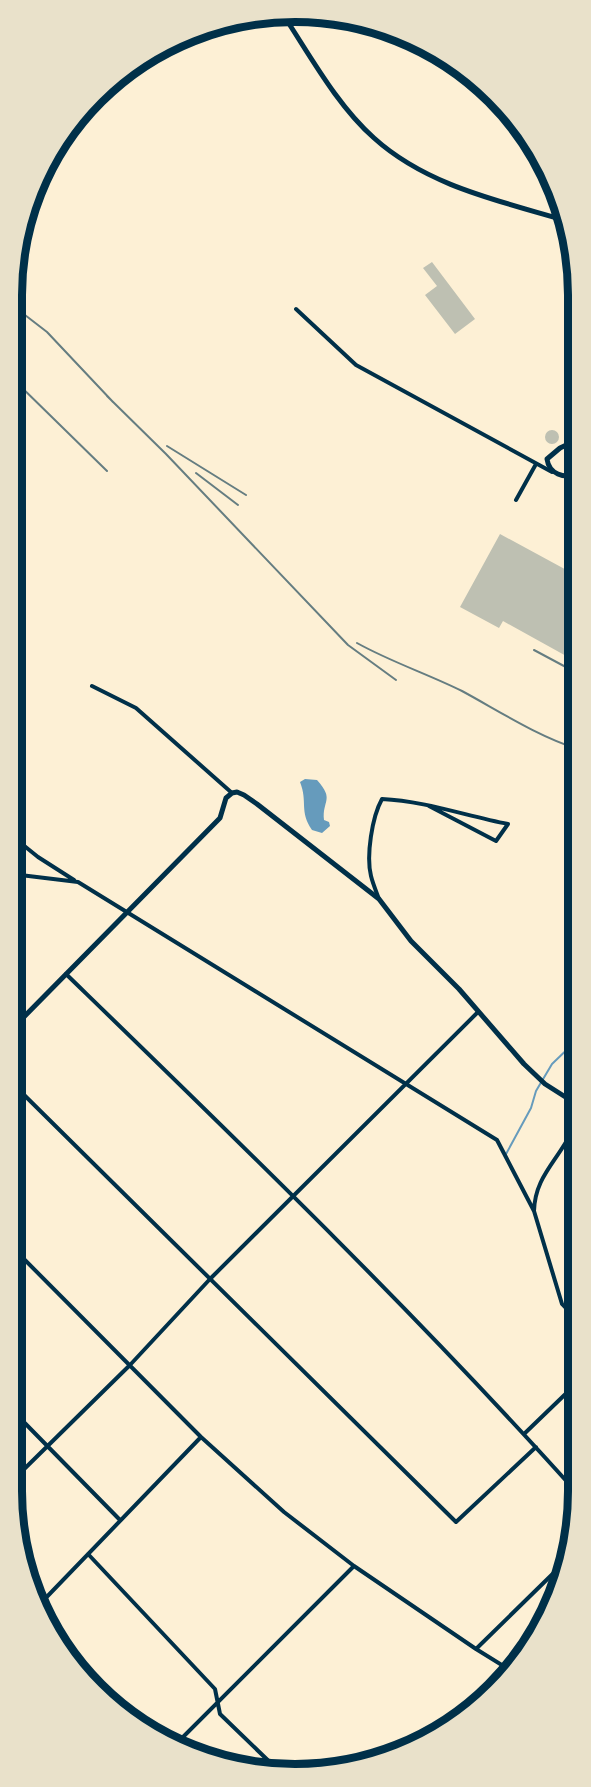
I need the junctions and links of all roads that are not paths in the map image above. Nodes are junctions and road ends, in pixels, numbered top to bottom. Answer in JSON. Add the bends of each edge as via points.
{"nodes":[{"id":1,"x":288,"y":22,"type":"edge"},
{"id":2,"x":557,"y":218,"type":"edge"},
{"id":3,"x":296,"y":309,"type":"dead end"},
{"id":4,"x":568,"y":444,"type":"edge"},
{"id":5,"x":547,"y":459,"type":"junction"},
{"id":6,"x":537,"y":465,"type":"junction"},
{"id":7,"x":554,"y":473,"type":"junction"},
{"id":8,"x":568,"y":477,"type":"edge"},
{"id":9,"x":516,"y":500,"type":"dead end"},
{"id":10,"x":92,"y":686,"type":"dead end"},
{"id":11,"x":232,"y":793,"type":"junction"},
{"id":12,"x":429,"y":806,"type":"junction"},
{"id":13,"x":22,"y":844,"type":"edge"},
{"id":14,"x":22,"y":875,"type":"edge"},
{"id":15,"x":78,"y":882,"type":"junction"},
{"id":16,"x":379,"y":899,"type":"junction"},
{"id":17,"x":127,"y":913,"type":"junction"},
{"id":18,"x":66,"y":974,"type":"junction"},
{"id":19,"x":478,"y":1012,"type":"junction"},
{"id":20,"x":22,"y":1019,"type":"edge"},
{"id":21,"x":406,"y":1083,"type":"junction"},
{"id":22,"x":22,"y":1093,"type":"edge"},
{"id":23,"x":568,"y":1098,"type":"edge"},
{"id":24,"x":568,"y":1138,"type":"edge"},
{"id":25,"x":294,"y":1195,"type":"junction"},
{"id":26,"x":534,"y":1211,"type":"junction"},
{"id":27,"x":22,"y":1257,"type":"edge"},
{"id":28,"x":210,"y":1279,"type":"junction"},
{"id":29,"x":568,"y":1310,"type":"edge"},
{"id":30,"x":130,"y":1365,"type":"junction"},
{"id":31,"x":568,"y":1392,"type":"edge"},
{"id":32,"x":22,"y":1420,"type":"edge"},
{"id":33,"x":524,"y":1434,"type":"junction"},
{"id":34,"x":201,"y":1437,"type":"junction"},
{"id":35,"x":47,"y":1446,"type":"junction"},
{"id":36,"x":536,"y":1447,"type":"junction"},
{"id":37,"x":22,"y":1471,"type":"edge"},
{"id":38,"x":568,"y":1483,"type":"edge"},
{"id":39,"x":120,"y":1520,"type":"junction"},
{"id":40,"x":88,"y":1554,"type":"junction"},
{"id":41,"x":354,"y":1566,"type":"junction"},
{"id":42,"x":557,"y":1570,"type":"edge"},
{"id":43,"x":44,"y":1599,"type":"edge"},
{"id":44,"x":476,"y":1649,"type":"junction"},
{"id":45,"x":505,"y":1667,"type":"edge"},
{"id":46,"x":217,"y":1702,"type":"junction"},
{"id":47,"x":180,"y":1739,"type":"edge"},
{"id":48,"x":271,"y":1763,"type":"edge"}],
"edges":[{"from":1,"to":2,"type":"street","via":[[346,108],[374,138],[411,164],[452,185]]},
{"from":3,"to":6,"type":"street","via":[[356,365]]},
{"from":4,"to":5,"type":"street"},
{"from":5,"to":6,"type":"street"},
{"from":5,"to":7,"type":"street"},
{"from":6,"to":7,"type":"street"},
{"from":6,"to":9,"type":"street"},
{"from":7,"to":8,"type":"street"},
{"from":10,"to":11,"type":"street","via":[[136,708]]},
{"from":11,"to":16,"type":"street","via":[[244,795],[257,804]]},
{"from":11,"to":17,"type":"street","via":[[226,798],[220,818]]},
{"from":12,"to":12,"type":"street","via":[[479,819],[508,824],[496,841]]},
{"from":12,"to":16,"type":"street","via":[[382,798],[369,859]]},
{"from":13,"to":15,"type":"street"},
{"from":14,"to":15,"type":"street"},
{"from":15,"to":17,"type":"street"},
{"from":16,"to":19,"type":"street","via":[[411,941]]},
{"from":17,"to":18,"type":"street"},
{"from":17,"to":21,"type":"street"},
{"from":18,"to":20,"type":"street"},
{"from":18,"to":25,"type":"street"},
{"from":19,"to":21,"type":"street"},
{"from":19,"to":23,"type":"street","via":[[524,1064]]},
{"from":21,"to":25,"type":"street"},
{"from":21,"to":26,"type":"street","via":[[497,1140]]},
{"from":22,"to":28,"type":"street"},
{"from":24,"to":26,"type":"street","via":[[546,1170],[535,1194]]},
{"from":25,"to":28,"type":"street"},
{"from":25,"to":33,"type":"street"},
{"from":26,"to":29,"type":"street","via":[[562,1304]]},
{"from":27,"to":30,"type":"street"},
{"from":28,"to":30,"type":"street"},
{"from":28,"to":36,"type":"street","via":[[456,1522]]},
{"from":30,"to":34,"type":"street"},
{"from":30,"to":35,"type":"street"},
{"from":31,"to":33,"type":"street"},
{"from":32,"to":35,"type":"street"},
{"from":33,"to":36,"type":"street"},
{"from":34,"to":39,"type":"street"},
{"from":34,"to":41,"type":"street","via":[[284,1512]]},
{"from":35,"to":37,"type":"street"},
{"from":35,"to":39,"type":"street"},
{"from":36,"to":38,"type":"street"},
{"from":39,"to":40,"type":"street"},
{"from":40,"to":43,"type":"street"},
{"from":40,"to":46,"type":"street","via":[[215,1689]]},
{"from":41,"to":44,"type":"street"},
{"from":41,"to":46,"type":"street"},
{"from":42,"to":44,"type":"street"},
{"from":44,"to":45,"type":"street"},
{"from":46,"to":47,"type":"street"},
{"from":46,"to":48,"type":"street","via":[[220,1714]]}]}
